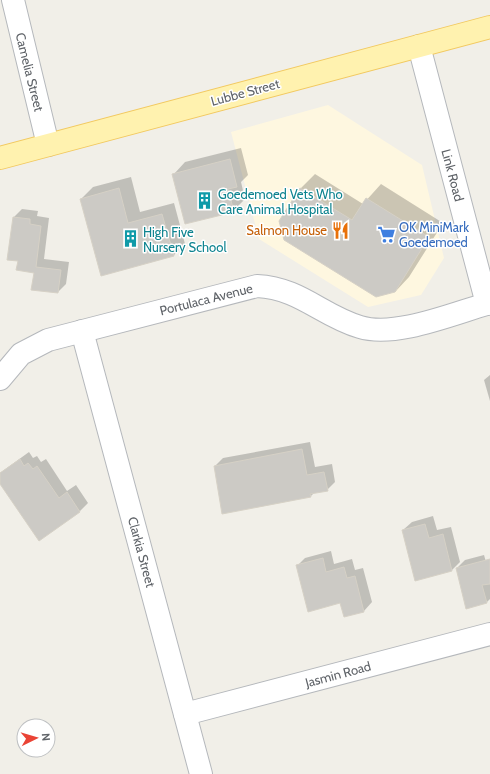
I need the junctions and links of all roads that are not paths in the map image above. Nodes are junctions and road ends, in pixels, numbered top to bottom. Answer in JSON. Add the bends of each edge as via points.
{"nodes":[{"id":1,"x":13,"y":0,"type":"edge"},
{"id":2,"x":490,"y":26,"type":"edge"},
{"id":3,"x":419,"y":46,"type":"junction"},
{"id":4,"x":48,"y":145,"type":"junction"},
{"id":5,"x":0,"y":158,"type":"edge"},
{"id":6,"x":488,"y":304,"type":"edge"},
{"id":7,"x":82,"y":331,"type":"junction"},
{"id":8,"x":0,"y":379,"type":"edge"},
{"id":9,"x":490,"y":634,"type":"edge"},
{"id":10,"x":185,"y":714,"type":"junction"},
{"id":11,"x":201,"y":774,"type":"edge"}],
"edges":[{"from":1,"to":4,"type":"street","name":"Camelia Street"},
{"from":2,"to":3,"type":"main road","name":"Lubbe Street"},
{"from":3,"to":4,"type":"main road","name":"Lubbe Street"},
{"from":3,"to":6,"type":"street","name":"Link Road"},
{"from":4,"to":5,"type":"main road","name":"Lubbe Street"},
{"from":6,"to":7,"type":"street","name":"Portulaca Avenue","via":[[404,328],[374,330],[341,320],[290,292],[274,286],[257,286]]},
{"from":7,"to":8,"type":"street","name":"Portulaca Avenue","via":[[33,346],[21,354]]},
{"from":7,"to":10,"type":"street","name":"Clarkia Street"},
{"from":9,"to":10,"type":"street","name":"Jasmin Road"},
{"from":10,"to":11,"type":"street","name":"Clarkia Street"}]}
